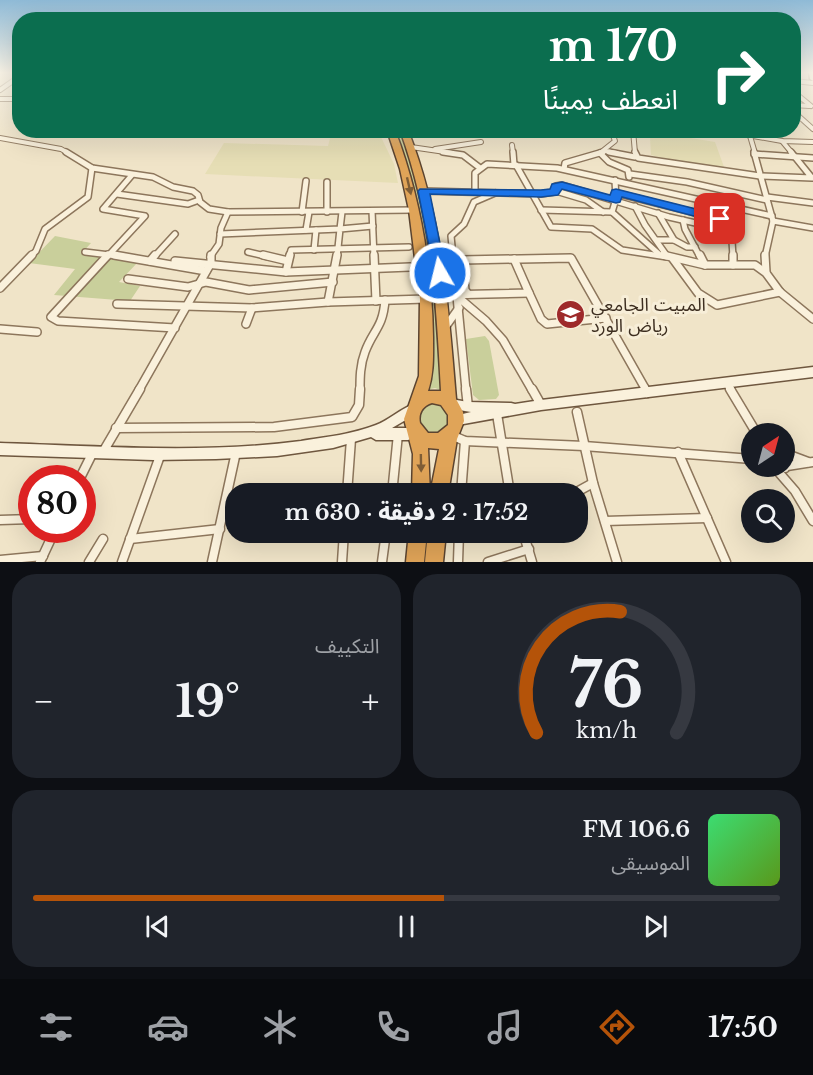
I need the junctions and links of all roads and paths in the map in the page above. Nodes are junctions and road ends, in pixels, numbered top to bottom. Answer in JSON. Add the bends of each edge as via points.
{"nodes":[{"id":1,"x":801,"y":115,"type":"edge"},
{"id":2,"x":813,"y":129,"type":"edge"},
{"id":3,"x":0,"y":138,"type":"edge"},
{"id":4,"x":394,"y":138,"type":"edge"},
{"id":5,"x":407,"y":138,"type":"edge"},
{"id":6,"x":613,"y":138,"type":"edge"},
{"id":7,"x":634,"y":138,"type":"edge"},
{"id":8,"x":751,"y":138,"type":"edge"},
{"id":9,"x":770,"y":138,"type":"edge"},
{"id":10,"x":782,"y":141,"type":"junction"},
{"id":11,"x":481,"y":142,"type":"dead end"},
{"id":12,"x":813,"y":142,"type":"edge"},
{"id":13,"x":512,"y":145,"type":"dead end"},
{"id":14,"x":411,"y":147,"type":"junction"},
{"id":15,"x":429,"y":149,"type":"junction"},
{"id":16,"x":602,"y":152,"type":"junction"},
{"id":17,"x":754,"y":154,"type":"junction"},
{"id":18,"x":635,"y":157,"type":"junction"},
{"id":19,"x":794,"y":157,"type":"junction"},
{"id":20,"x":813,"y":158,"type":"edge"},
{"id":21,"x":515,"y":165,"type":"junction"},
{"id":22,"x":92,"y":168,"type":"junction"},
{"id":23,"x":480,"y":168,"type":"junction"},
{"id":24,"x":564,"y":170,"type":"junction"},
{"id":25,"x":630,"y":174,"type":"junction"},
{"id":26,"x":132,"y":175,"type":"junction"},
{"id":27,"x":760,"y":176,"type":"junction"},
{"id":28,"x":813,"y":178,"type":"edge"},
{"id":29,"x":615,"y":180,"type":"junction"},
{"id":30,"x":306,"y":181,"type":"dead end"},
{"id":31,"x":327,"y":182,"type":"dead end"},
{"id":32,"x":627,"y":183,"type":"junction"},
{"id":33,"x":476,"y":190,"type":"junction"},
{"id":34,"x":721,"y":190,"type":"junction"},
{"id":35,"x":424,"y":191,"type":"junction"},
{"id":36,"x":500,"y":191,"type":"junction"},
{"id":37,"x":555,"y":191,"type":"junction"},
{"id":38,"x":616,"y":192,"type":"junction"},
{"id":39,"x":530,"y":193,"type":"junction"},
{"id":40,"x":117,"y":194,"type":"junction"},
{"id":41,"x":767,"y":199,"type":"junction"},
{"id":42,"x":199,"y":200,"type":"junction"},
{"id":43,"x":616,"y":200,"type":"junction"},
{"id":44,"x":813,"y":203,"type":"edge"},
{"id":45,"x":718,"y":204,"type":"junction"},
{"id":46,"x":635,"y":206,"type":"junction"},
{"id":47,"x":726,"y":206,"type":"junction"},
{"id":48,"x":414,"y":210,"type":"junction"},
{"id":49,"x":540,"y":210,"type":"junction"},
{"id":50,"x":372,"y":211,"type":"junction"},
{"id":51,"x":228,"y":212,"type":"junction"},
{"id":52,"x":302,"y":212,"type":"junction"},
{"id":53,"x":309,"y":212,"type":"junction"},
{"id":54,"x":327,"y":212,"type":"junction"},
{"id":55,"x":342,"y":212,"type":"junction"},
{"id":56,"x":603,"y":212,"type":"junction"},
{"id":57,"x":612,"y":212,"type":"junction"},
{"id":58,"x":657,"y":213,"type":"junction"},
{"id":59,"x":772,"y":218,"type":"junction"},
{"id":60,"x":720,"y":219,"type":"junction"},
{"id":61,"x":683,"y":220,"type":"junction"},
{"id":62,"x":373,"y":226,"type":"junction"},
{"id":63,"x":340,"y":229,"type":"junction"},
{"id":64,"x":722,"y":229,"type":"junction"},
{"id":65,"x":812,"y":229,"type":"edge"},
{"id":66,"x":306,"y":230,"type":"junction"},
{"id":67,"x":316,"y":230,"type":"junction"},
{"id":68,"x":175,"y":234,"type":"dead end"},
{"id":69,"x":220,"y":234,"type":"junction"},
{"id":70,"x":657,"y":240,"type":"junction"},
{"id":71,"x":674,"y":240,"type":"junction"},
{"id":72,"x":409,"y":247,"type":"dead end"},
{"id":73,"x":695,"y":247,"type":"junction"},
{"id":74,"x":374,"y":248,"type":"junction"},
{"id":75,"x":338,"y":249,"type":"junction"},
{"id":76,"x":314,"y":250,"type":"junction"},
{"id":77,"x":85,"y":252,"type":"dead end"},
{"id":78,"x":248,"y":252,"type":"dead end"},
{"id":79,"x":659,"y":254,"type":"junction"},
{"id":80,"x":110,"y":255,"type":"junction"},
{"id":81,"x":670,"y":258,"type":"junction"},
{"id":82,"x":514,"y":259,"type":"junction"},
{"id":83,"x":150,"y":261,"type":"junction"},
{"id":84,"x":176,"y":261,"type":"dead end"},
{"id":85,"x":288,"y":261,"type":"junction"},
{"id":86,"x":211,"y":262,"type":"junction"},
{"id":87,"x":705,"y":265,"type":"junction"},
{"id":88,"x":733,"y":266,"type":"junction"},
{"id":89,"x":410,"y":267,"type":"dead end"},
{"id":90,"x":375,"y":269,"type":"junction"},
{"id":91,"x":206,"y":271,"type":"junction"},
{"id":92,"x":335,"y":271,"type":"junction"},
{"id":93,"x":286,"y":272,"type":"junction"},
{"id":94,"x":766,"y":273,"type":"junction"},
{"id":95,"x":128,"y":279,"type":"dead end"},
{"id":96,"x":333,"y":282,"type":"junction"},
{"id":97,"x":199,"y":284,"type":"junction"},
{"id":98,"x":0,"y":288,"type":"edge"},
{"id":99,"x":529,"y":292,"type":"junction"},
{"id":100,"x":780,"y":292,"type":"junction"},
{"id":101,"x":468,"y":294,"type":"junction"},
{"id":102,"x":442,"y":295,"type":"junction"},
{"id":103,"x":458,"y":297,"type":"junction"},
{"id":104,"x":426,"y":299,"type":"junction"},
{"id":105,"x":385,"y":300,"type":"junction"},
{"id":106,"x":376,"y":301,"type":"junction"},
{"id":107,"x":328,"y":302,"type":"junction"},
{"id":108,"x":117,"y":304,"type":"dead end"},
{"id":109,"x":188,"y":306,"type":"junction"},
{"id":110,"x":252,"y":308,"type":"junction"},
{"id":111,"x":459,"y":308,"type":"junction"},
{"id":112,"x":606,"y":318,"type":"junction"},
{"id":113,"x":812,"y":318,"type":"edge"},
{"id":114,"x":246,"y":324,"type":"dead end"},
{"id":115,"x":175,"y":328,"type":"junction"},
{"id":116,"x":0,"y":329,"type":"edge"},
{"id":117,"x":444,"y":329,"type":"junction"},
{"id":118,"x":38,"y":332,"type":"dead end"},
{"id":119,"x":813,"y":372,"type":"edge"},
{"id":120,"x":727,"y":382,"type":"junction"},
{"id":121,"x":647,"y":393,"type":"junction"},
{"id":122,"x":450,"y":403,"type":"junction"},
{"id":123,"x":541,"y":405,"type":"junction"},
{"id":124,"x":468,"y":407,"type":"junction"},
{"id":125,"x":414,"y":408,"type":"junction"},
{"id":126,"x":522,"y":408,"type":"junction"},
{"id":127,"x":577,"y":412,"type":"dead end"},
{"id":128,"x":497,"y":414,"type":"junction"},
{"id":129,"x":458,"y":420,"type":"junction"},
{"id":130,"x":752,"y":423,"type":"edge"},
{"id":131,"x":116,"y":428,"type":"junction"},
{"id":132,"x":416,"y":432,"type":"junction"},
{"id":133,"x":398,"y":434,"type":"junction"},
{"id":134,"x":367,"y":435,"type":"junction"},
{"id":135,"x":455,"y":438,"type":"junction"},
{"id":136,"x":351,"y":439,"type":"junction"},
{"id":137,"x":501,"y":444,"type":"junction"},
{"id":138,"x":584,"y":446,"type":"junction"},
{"id":139,"x":0,"y":449,"type":"edge"},
{"id":140,"x":98,"y":452,"type":"junction"},
{"id":141,"x":236,"y":452,"type":"junction"},
{"id":142,"x":678,"y":452,"type":"junction"},
{"id":143,"x":161,"y":453,"type":"junction"},
{"id":144,"x":741,"y":456,"type":"edge"},
{"id":145,"x":811,"y":462,"type":"edge"},
{"id":146,"x":795,"y":463,"type":"edge"},
{"id":147,"x":89,"y":465,"type":"edge"},
{"id":148,"x":788,"y":477,"type":"edge"},
{"id":149,"x":348,"y":483,"type":"edge"},
{"id":150,"x":393,"y":483,"type":"edge"},
{"id":151,"x":422,"y":483,"type":"edge"},
{"id":152,"x":442,"y":483,"type":"edge"},
{"id":153,"x":460,"y":483,"type":"edge"},
{"id":154,"x":508,"y":483,"type":"edge"},
{"id":155,"x":593,"y":483,"type":"junction"},
{"id":156,"x":588,"y":486,"type":"edge"},
{"id":157,"x":707,"y":518,"type":"junction"},
{"id":158,"x":18,"y":519,"type":"edge"},
{"id":159,"x":0,"y":520,"type":"edge"},
{"id":160,"x":604,"y":521,"type":"junction"},
{"id":161,"x":813,"y":521,"type":"edge"},
{"id":162,"x":220,"y":529,"type":"junction"},
{"id":163,"x":103,"y":539,"type":"dead end"},
{"id":164,"x":130,"y":539,"type":"junction"},
{"id":165,"x":49,"y":543,"type":"edge"},
{"id":166,"x":343,"y":543,"type":"edge"},
{"id":167,"x":385,"y":543,"type":"edge"},
{"id":168,"x":417,"y":543,"type":"edge"},
{"id":169,"x":436,"y":543,"type":"edge"},
{"id":170,"x":459,"y":543,"type":"edge"},
{"id":171,"x":527,"y":543,"type":"edge"},
{"id":172,"x":529,"y":549,"type":"junction"},
{"id":173,"x":42,"y":559,"type":"edge"},
{"id":174,"x":0,"y":560,"type":"edge"},
{"id":175,"x":89,"y":562,"type":"edge"},
{"id":176,"x":122,"y":562,"type":"edge"},
{"id":177,"x":212,"y":562,"type":"edge"},
{"id":178,"x":342,"y":562,"type":"edge"},
{"id":179,"x":382,"y":562,"type":"edge"},
{"id":180,"x":415,"y":562,"type":"edge"},
{"id":181,"x":434,"y":562,"type":"edge"},
{"id":182,"x":458,"y":562,"type":"edge"},
{"id":183,"x":488,"y":562,"type":"edge"},
{"id":184,"x":532,"y":562,"type":"edge"},
{"id":185,"x":617,"y":562,"type":"edge"},
{"id":186,"x":726,"y":562,"type":"edge"}],
"edges":[{"from":1,"to":2,"type":"street"},
{"from":3,"to":22,"type":"street","via":[[61,149]]},
{"from":4,"to":48,"type":"highway","one_way":true},
{"from":5,"to":14,"type":"highway"},
{"from":6,"to":16,"type":"street","via":[[615,143]]},
{"from":7,"to":18,"type":"street"},
{"from":8,"to":17,"type":"street"},
{"from":9,"to":10,"type":"street"},
{"from":10,"to":12,"type":"street"},
{"from":10,"to":19,"type":"street"},
{"from":11,"to":15,"type":"street"},
{"from":13,"to":21,"type":"street"},
{"from":14,"to":15,"type":"street"},
{"from":14,"to":35,"type":"highway"},
{"from":15,"to":23,"type":"street","via":[[463,155]]},
{"from":16,"to":18,"type":"street"},
{"from":16,"to":24,"type":"street","via":[[565,163]]},
{"from":16,"to":25,"type":"street","via":[[606,160]]},
{"from":17,"to":19,"type":"street"},
{"from":17,"to":27,"type":"street"},
{"from":18,"to":27,"type":"street"},
{"from":19,"to":20,"type":"street"},
{"from":19,"to":28,"type":"street"},
{"from":21,"to":23,"type":"street","via":[[486,164]]},
{"from":21,"to":24,"type":"street"},
{"from":21,"to":39,"type":"street"},
{"from":22,"to":26,"type":"street"},
{"from":22,"to":98,"type":"street","via":[[87,197],[45,229],[36,251]]},
{"from":23,"to":33,"type":"street","via":[[474,176]]},
{"from":24,"to":29,"type":"street"},
{"from":25,"to":32,"type":"street"},
{"from":25,"to":34,"type":"street"},
{"from":26,"to":40,"type":"street"},
{"from":26,"to":42,"type":"street","via":[[189,189]]},
{"from":27,"to":28,"type":"street"},
{"from":27,"to":41,"type":"street"},
{"from":29,"to":32,"type":"street"},
{"from":29,"to":38,"type":"street"},
{"from":30,"to":52,"type":"street"},
{"from":31,"to":54,"type":"street"},
{"from":32,"to":45,"type":"street"},
{"from":33,"to":35,"type":"street"},
{"from":33,"to":36,"type":"street"},
{"from":34,"to":41,"type":"street"},
{"from":34,"to":47,"type":"street"},
{"from":35,"to":102,"type":"highway"},
{"from":36,"to":39,"type":"street"},
{"from":36,"to":103,"type":"street","via":[[474,202],[464,224],[451,236]]},
{"from":37,"to":39,"type":"street"},
{"from":37,"to":43,"type":"street","via":[[556,186],[562,185]]},
{"from":37,"to":56,"type":"street","via":[[586,200]]},
{"from":38,"to":43,"type":"street"},
{"from":38,"to":60,"type":"street"},
{"from":39,"to":49,"type":"street"},
{"from":40,"to":42,"type":"street","via":[[188,204]]},
{"from":40,"to":80,"type":"street","via":[[104,209],[145,216]]},
{"from":41,"to":44,"type":"street"},
{"from":41,"to":59,"type":"street"},
{"from":42,"to":51,"type":"street","via":[[209,209]]},
{"from":43,"to":46,"type":"street"},
{"from":43,"to":57,"type":"street"},
{"from":45,"to":47,"type":"street"},
{"from":45,"to":60,"type":"street"},
{"from":46,"to":58,"type":"street"},
{"from":46,"to":70,"type":"street"},
{"from":47,"to":59,"type":"street"},
{"from":48,"to":50,"type":"street"},
{"from":48,"to":104,"type":"highway"},
{"from":49,"to":56,"type":"street"},
{"from":49,"to":79,"type":"street","via":[[552,228],[592,229],[622,250]]},
{"from":50,"to":55,"type":"street"},
{"from":50,"to":62,"type":"street"},
{"from":51,"to":52,"type":"street"},
{"from":51,"to":69,"type":"street"},
{"from":52,"to":53,"type":"street"},
{"from":53,"to":54,"type":"street"},
{"from":53,"to":66,"type":"street"},
{"from":54,"to":55,"type":"street"},
{"from":55,"to":63,"type":"street"},
{"from":56,"to":57,"type":"street"},
{"from":57,"to":79,"type":"street"},
{"from":58,"to":61,"type":"street"},
{"from":58,"to":71,"type":"street"},
{"from":59,"to":65,"type":"street"},
{"from":59,"to":94,"type":"street","via":[[764,262]]},
{"from":60,"to":64,"type":"street"},
{"from":61,"to":64,"type":"street"},
{"from":61,"to":73,"type":"street"},
{"from":62,"to":63,"type":"street"},
{"from":62,"to":74,"type":"street"},
{"from":63,"to":67,"type":"street"},
{"from":63,"to":75,"type":"street"},
{"from":64,"to":88,"type":"street","via":[[732,241]]},
{"from":66,"to":67,"type":"street"},
{"from":66,"to":69,"type":"street"},
{"from":67,"to":76,"type":"street"},
{"from":68,"to":83,"type":"street"},
{"from":69,"to":86,"type":"street"},
{"from":70,"to":71,"type":"street"},
{"from":70,"to":81,"type":"street"},
{"from":71,"to":73,"type":"street"},
{"from":72,"to":74,"type":"street"},
{"from":73,"to":87,"type":"street"},
{"from":74,"to":75,"type":"street"},
{"from":74,"to":90,"type":"street"},
{"from":75,"to":76,"type":"street"},
{"from":75,"to":92,"type":"street"},
{"from":76,"to":85,"type":"street","via":[[291,250]]},
{"from":77,"to":80,"type":"street"},
{"from":78,"to":85,"type":"street"},
{"from":79,"to":81,"type":"street"},
{"from":80,"to":83,"type":"street"},
{"from":80,"to":115,"type":"street","via":[[53,314],[53,320]]},
{"from":81,"to":87,"type":"street"},
{"from":81,"to":100,"type":"street","via":[[711,304]]},
{"from":82,"to":99,"type":"street"},
{"from":82,"to":101,"type":"street","via":[[461,260]]},
{"from":82,"to":112,"type":"street","via":[[571,258]]},
{"from":83,"to":91,"type":"street"},
{"from":84,"to":86,"type":"street"},
{"from":85,"to":93,"type":"street"},
{"from":86,"to":91,"type":"street"},
{"from":86,"to":93,"type":"street"},
{"from":87,"to":88,"type":"street"},
{"from":88,"to":94,"type":"street","via":[[755,265]]},
{"from":89,"to":90,"type":"street"},
{"from":90,"to":92,"type":"street"},
{"from":90,"to":106,"type":"street"},
{"from":91,"to":97,"type":"street"},
{"from":92,"to":93,"type":"street"},
{"from":92,"to":96,"type":"street"},
{"from":94,"to":100,"type":"street"},
{"from":95,"to":97,"type":"street","via":[[188,287]]},
{"from":96,"to":97,"type":"street","via":[[260,290]]},
{"from":96,"to":107,"type":"street"},
{"from":97,"to":109,"type":"street"},
{"from":99,"to":101,"type":"street"},
{"from":99,"to":112,"type":"street","via":[[547,324]]},
{"from":100,"to":113,"type":"street"},
{"from":101,"to":103,"type":"street"},
{"from":102,"to":103,"type":"street"},
{"from":102,"to":117,"type":"highway"},
{"from":103,"to":111,"type":"street"},
{"from":103,"to":123,"type":"street","via":[[503,340]]},
{"from":104,"to":105,"type":"street"},
{"from":104,"to":125,"type":"highway","via":[[426,376]]},
{"from":105,"to":106,"type":"street"},
{"from":105,"to":131,"type":"street","via":[[384,318],[365,351],[359,405],[352,417],[274,427]]},
{"from":106,"to":107,"type":"street"},
{"from":107,"to":110,"type":"street"},
{"from":108,"to":109,"type":"street"},
{"from":109,"to":110,"type":"street"},
{"from":109,"to":115,"type":"street"},
{"from":110,"to":114,"type":"street"},
{"from":111,"to":117,"type":"street"},
{"from":111,"to":124,"type":"street"},
{"from":112,"to":121,"type":"street"},
{"from":115,"to":131,"type":"street"},
{"from":116,"to":118,"type":"street"},
{"from":117,"to":122,"type":"highway"},
{"from":119,"to":120,"type":"main road"},
{"from":120,"to":121,"type":"main road"},
{"from":120,"to":130,"type":"street"},
{"from":121,"to":123,"type":"main road"},
{"from":122,"to":124,"type":"main road"},
{"from":122,"to":125,"type":"highway","via":[[430,397]]},
{"from":122,"to":129,"type":"highway"},
{"from":123,"to":126,"type":"main road"},
{"from":124,"to":126,"type":"main road"},
{"from":125,"to":132,"type":"highway","via":[[412,423]]},
{"from":125,"to":134,"type":"main road","via":[[390,426]]},
{"from":126,"to":128,"type":"main road"},
{"from":127,"to":138,"type":"street"},
{"from":128,"to":129,"type":"main road"},
{"from":128,"to":137,"type":"street"},
{"from":129,"to":135,"type":"highway"},
{"from":131,"to":140,"type":"street"},
{"from":132,"to":133,"type":"main road"},
{"from":132,"to":135,"type":"highway","via":[[436,441]]},
{"from":132,"to":151,"type":"highway","one_way":true},
{"from":133,"to":134,"type":"main road"},
{"from":133,"to":150,"type":"street"},
{"from":134,"to":136,"type":"main road"},
{"from":135,"to":137,"type":"street"},
{"from":135,"to":152,"type":"highway"},
{"from":135,"to":153,"type":"street"},
{"from":136,"to":141,"type":"main road"},
{"from":136,"to":149,"type":"street"},
{"from":137,"to":138,"type":"street"},
{"from":137,"to":154,"type":"street"},
{"from":138,"to":142,"type":"street"},
{"from":138,"to":155,"type":"street"},
{"from":139,"to":140,"type":"main road"},
{"from":140,"to":143,"type":"main road"},
{"from":140,"to":147,"type":"street"},
{"from":141,"to":143,"type":"main road"},
{"from":141,"to":162,"type":"street"},
{"from":142,"to":144,"type":"street"},
{"from":142,"to":157,"type":"street"},
{"from":143,"to":164,"type":"street"},
{"from":145,"to":146,"type":"street"},
{"from":148,"to":161,"type":"street"},
{"from":155,"to":156,"type":"street"},
{"from":155,"to":160,"type":"street"},
{"from":157,"to":160,"type":"street"},
{"from":157,"to":186,"type":"street"},
{"from":158,"to":159,"type":"street"},
{"from":160,"to":185,"type":"street"},
{"from":162,"to":164,"type":"street"},
{"from":162,"to":177,"type":"street"},
{"from":163,"to":175,"type":"street"},
{"from":164,"to":176,"type":"street"},
{"from":165,"to":173,"type":"street"},
{"from":166,"to":178,"type":"street"},
{"from":167,"to":179,"type":"street"},
{"from":168,"to":180,"type":"highway"},
{"from":169,"to":181,"type":"highway"},
{"from":170,"to":182,"type":"street"},
{"from":171,"to":172,"type":"street"},
{"from":172,"to":183,"type":"street"},
{"from":172,"to":184,"type":"street"},
{"from":173,"to":174,"type":"street"}]}
